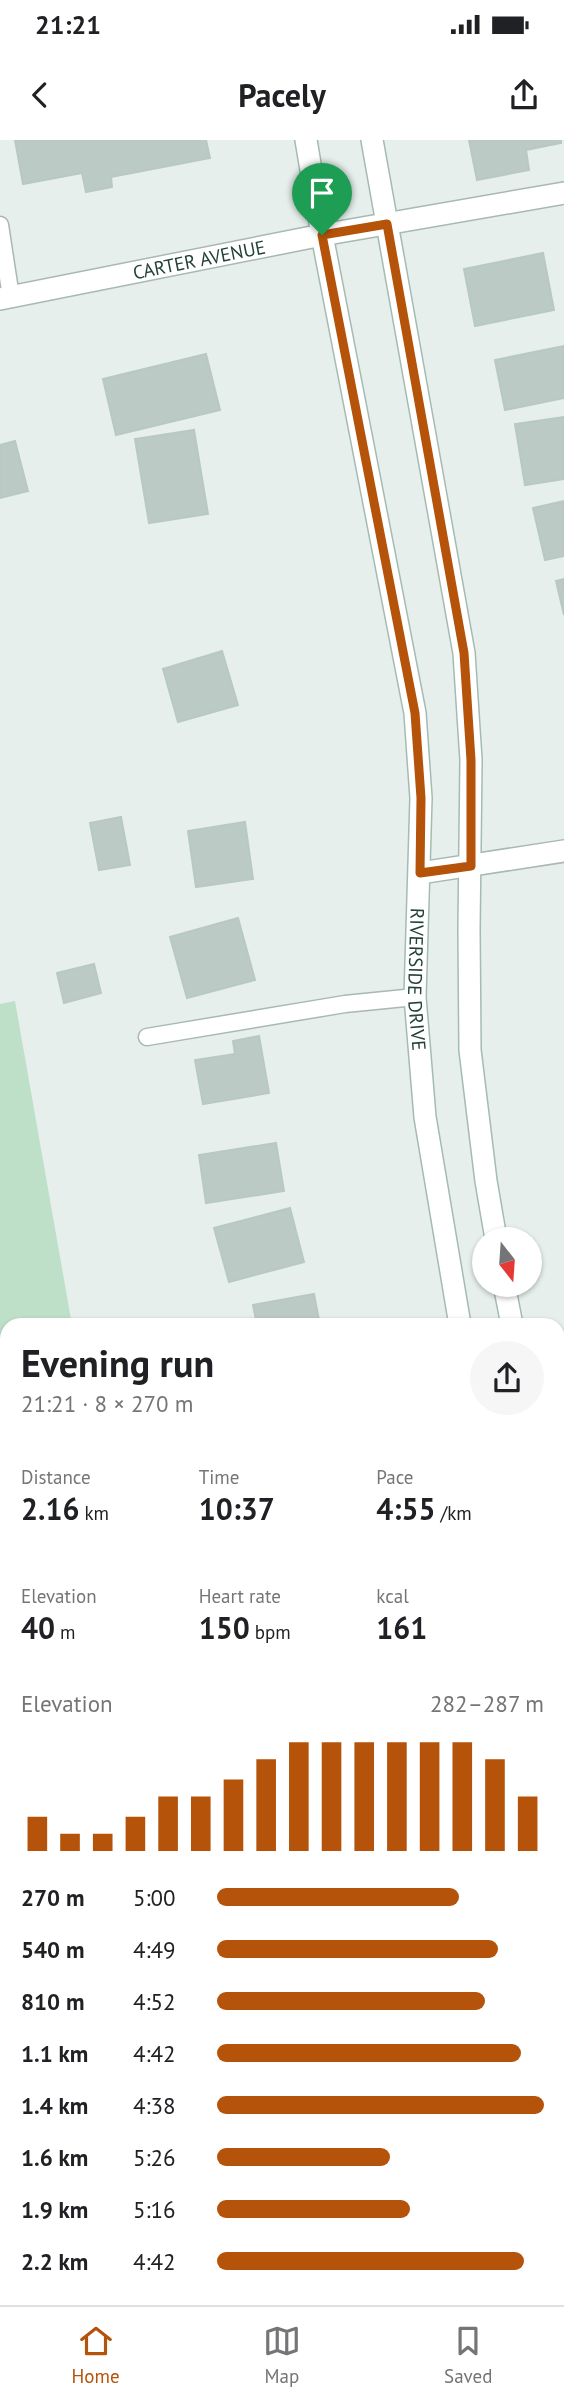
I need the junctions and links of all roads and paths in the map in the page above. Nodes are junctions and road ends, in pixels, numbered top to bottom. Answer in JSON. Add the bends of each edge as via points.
{"nodes":[{"id":1,"x":306,"y":140,"type":"edge"},
{"id":2,"x":372,"y":140,"type":"edge"},
{"id":3,"x":564,"y":193,"type":"edge"},
{"id":4,"x":387,"y":224,"type":"junction"},
{"id":5,"x":0,"y":225,"type":"edge"},
{"id":6,"x":322,"y":235,"type":"junction"},
{"id":7,"x":5,"y":298,"type":"edge"},
{"id":8,"x":564,"y":851,"type":"edge"},
{"id":9,"x":471,"y":866,"type":"junction"},
{"id":10,"x":420,"y":873,"type":"junction"},
{"id":11,"x":415,"y":997,"type":"junction"},
{"id":12,"x":147,"y":1037,"type":"dead end"},
{"id":13,"x":494,"y":1227,"type":"edge"},
{"id":14,"x":507,"y":1297,"type":"edge"},
{"id":15,"x":459,"y":1318,"type":"edge"},
{"id":16,"x":511,"y":1318,"type":"edge"}],
"edges":[{"from":1,"to":6,"type":"street","name":"RIVERSIDE DRIVE"},
{"from":2,"to":4,"type":"street"},
{"from":3,"to":4,"type":"street","name":"CARTER AVENUE"},
{"from":4,"to":6,"type":"street","name":"CARTER AVENUE"},
{"from":4,"to":9,"type":"street","via":[[464,653]]},
{"from":5,"to":7,"type":"lane"},
{"from":6,"to":7,"type":"street","name":"CARTER AVENUE"},
{"from":6,"to":10,"type":"street","name":"RIVERSIDE DRIVE","via":[[415,713]]},
{"from":8,"to":9,"type":"street"},
{"from":9,"to":10,"type":"street"},
{"from":9,"to":13,"type":"street","via":[[470,1050]]},
{"from":10,"to":11,"type":"street","name":"RIVERSIDE DRIVE"},
{"from":11,"to":12,"type":"lane"},
{"from":11,"to":15,"type":"street","name":"RIVERSIDE DRIVE","via":[[425,1117]]},
{"from":14,"to":16,"type":"street"}]}
